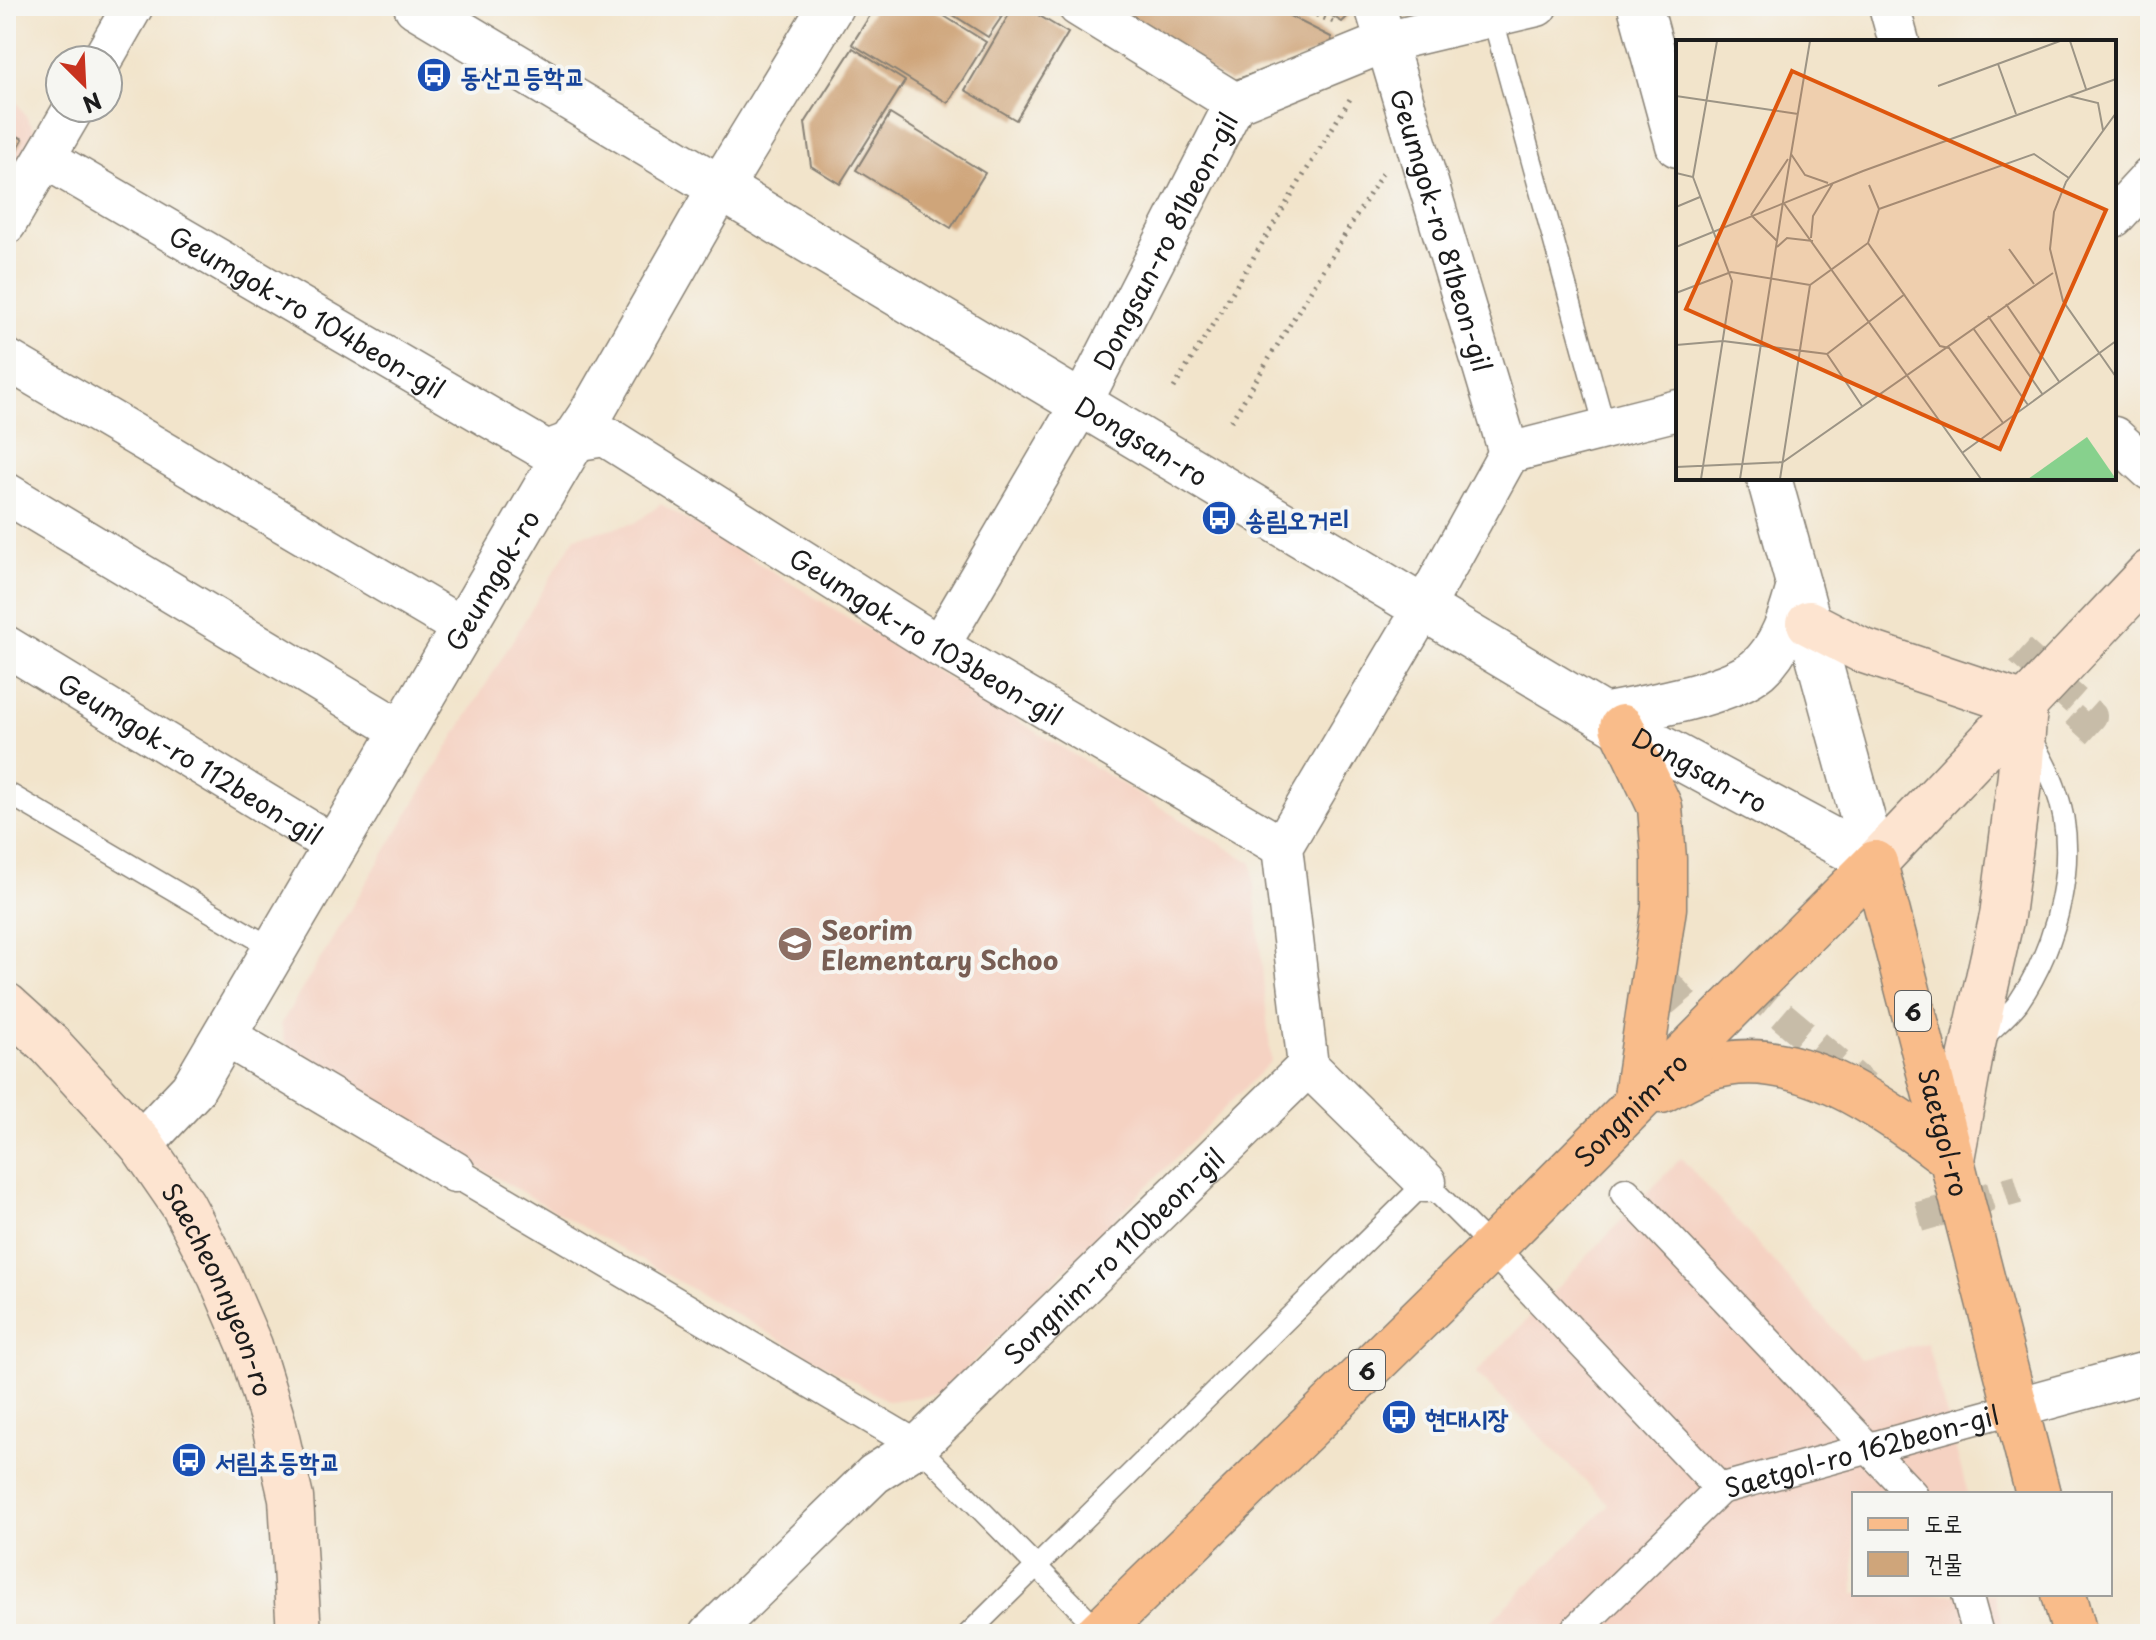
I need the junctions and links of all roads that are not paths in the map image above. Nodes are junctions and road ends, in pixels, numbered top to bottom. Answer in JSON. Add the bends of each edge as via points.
{"nodes":[{"id":1,"x":133,"y":6,"type":"edge"},
{"id":2,"x":416,"y":6,"type":"edge"},
{"id":3,"x":831,"y":6,"type":"edge"},
{"id":4,"x":1078,"y":6,"type":"edge"},
{"id":5,"x":1537,"y":6,"type":"edge"},
{"id":6,"x":1640,"y":6,"type":"edge"},
{"id":7,"x":1889,"y":6,"type":"edge"},
{"id":8,"x":1491,"y":11,"type":"edge"},
{"id":9,"x":1380,"y":24,"type":"edge"},
{"id":10,"x":1898,"y":40,"type":"edge"},
{"id":11,"x":111,"y":44,"type":"edge"},
{"id":12,"x":1235,"y":103,"type":"junction"},
{"id":13,"x":65,"y":124,"type":"edge"},
{"id":14,"x":1676,"y":138,"type":"edge"},
{"id":15,"x":45,"y":158,"type":"junction"},
{"id":16,"x":2150,"y":178,"type":"edge"},
{"id":17,"x":720,"y":188,"type":"junction"},
{"id":18,"x":2116,"y":215,"type":"edge"},
{"id":19,"x":6,"y":224,"type":"edge"},
{"id":20,"x":6,"y":359,"type":"edge"},
{"id":21,"x":1081,"y":404,"type":"junction"},
{"id":22,"x":1676,"y":410,"type":"edge"},
{"id":23,"x":1605,"y":428,"type":"junction"},
{"id":24,"x":2116,"y":439,"type":"edge"},
{"id":25,"x":573,"y":441,"type":"junction"},
{"id":26,"x":1509,"y":453,"type":"junction"},
{"id":27,"x":2150,"y":470,"type":"edge"},
{"id":28,"x":1770,"y":480,"type":"edge"},
{"id":29,"x":6,"y":493,"type":"edge"},
{"id":30,"x":2150,"y":572,"type":"edge"},
{"id":31,"x":1804,"y":604,"type":"junction"},
{"id":32,"x":1423,"y":609,"type":"junction"},
{"id":33,"x":463,"y":628,"type":"junction"},
{"id":34,"x":6,"y":646,"type":"edge"},
{"id":35,"x":939,"y":646,"type":"junction"},
{"id":36,"x":2024,"y":715,"type":"junction"},
{"id":37,"x":1613,"y":722,"type":"junction"},
{"id":38,"x":402,"y":731,"type":"junction"},
{"id":39,"x":6,"y":792,"type":"edge"},
{"id":40,"x":335,"y":846,"type":"junction"},
{"id":41,"x":1282,"y":847,"type":"junction"},
{"id":42,"x":1875,"y":863,"type":"junction"},
{"id":43,"x":274,"y":949,"type":"junction"},
{"id":44,"x":6,"y":1005,"type":"edge"},
{"id":45,"x":224,"y":1035,"type":"junction"},
{"id":46,"x":1308,"y":1066,"type":"junction"},
{"id":47,"x":1635,"y":1103,"type":"junction"},
{"id":48,"x":141,"y":1144,"type":"junction"},
{"id":49,"x":1952,"y":1159,"type":"junction"},
{"id":50,"x":455,"y":1172,"type":"joint"},
{"id":51,"x":1426,"y":1182,"type":"junction"},
{"id":52,"x":1626,"y":1193,"type":"dead end"},
{"id":53,"x":1492,"y":1248,"type":"junction"},
{"id":54,"x":2150,"y":1371,"type":"edge"},
{"id":55,"x":2016,"y":1408,"type":"junction"},
{"id":56,"x":918,"y":1446,"type":"junction"},
{"id":57,"x":1870,"y":1449,"type":"junction"},
{"id":58,"x":1720,"y":1489,"type":"junction"},
{"id":59,"x":1910,"y":1492,"type":"edge"},
{"id":60,"x":2037,"y":1492,"type":"edge"},
{"id":61,"x":1036,"y":1566,"type":"junction"},
{"id":62,"x":1968,"y":1596,"type":"edge"},
{"id":63,"x":2065,"y":1596,"type":"edge"},
{"id":64,"x":719,"y":1625,"type":"edge"},
{"id":65,"x":1100,"y":1633,"type":"edge"},
{"id":66,"x":299,"y":1634,"type":"edge"},
{"id":67,"x":968,"y":1634,"type":"edge"},
{"id":68,"x":1572,"y":1634,"type":"edge"},
{"id":69,"x":1978,"y":1634,"type":"edge"},
{"id":70,"x":2075,"y":1634,"type":"edge"}],
"edges":[{"from":1,"to":11,"type":"street"},
{"from":2,"to":17,"type":"street","name":"Dongsan-ro"},
{"from":3,"to":17,"type":"street","name":"Geumgok-ro"},
{"from":4,"to":12,"type":"street"},
{"from":5,"to":8,"type":"street","name":"Dongsan-ro 81beon-gil"},
{"from":6,"to":14,"type":"street"},
{"from":7,"to":10,"type":"street"},
{"from":8,"to":9,"type":"street","name":"Dongsan-ro 81beon-gil"},
{"from":8,"to":23,"type":"lane"},
{"from":9,"to":12,"type":"street","name":"Dongsan-ro 81beon-gil"},
{"from":9,"to":26,"type":"street","name":"Geumgok-ro 81beon-gil"},
{"from":12,"to":21,"type":"street","name":"Dongsan-ro 81beon-gil"},
{"from":13,"to":15,"type":"street"},
{"from":15,"to":19,"type":"street"},
{"from":15,"to":25,"type":"street","name":"Geumgok-ro 104beon-gil","via":[[547,451]]},
{"from":16,"to":18,"type":"street"},
{"from":17,"to":21,"type":"street","name":"Dongsan-ro"},
{"from":17,"to":25,"type":"street","name":"Geumgok-ro"},
{"from":20,"to":33,"type":"street"},
{"from":21,"to":32,"type":"street","name":"Dongsan-ro"},
{"from":21,"to":35,"type":"street","name":"Dongsan-ro 81beon-gil"},
{"from":22,"to":23,"type":"street"},
{"from":23,"to":26,"type":"street"},
{"from":24,"to":27,"type":"street"},
{"from":25,"to":33,"type":"street","name":"Geumgok-ro"},
{"from":25,"to":35,"type":"street","name":"Geumgok-ro 103beon-gil","via":[[605,436]]},
{"from":26,"to":32,"type":"street"},
{"from":28,"to":31,"type":"street","name":"Saetgol-ro"},
{"from":29,"to":38,"type":"street"},
{"from":30,"to":36,"type":"main road","name":"Songnim-ro"},
{"from":31,"to":36,"type":"main road","via":[[1861,650]]},
{"from":31,"to":37,"type":"street","via":[[1792,613],[1778,644],[1758,669]]},
{"from":31,"to":42,"type":"street","name":"Saetgol-ro"},
{"from":32,"to":37,"type":"street","name":"Dongsan-ro"},
{"from":32,"to":41,"type":"street"},
{"from":33,"to":38,"type":"street","name":"Geumgok-ro"},
{"from":34,"to":40,"type":"street","name":"Geumgok-ro 112beon-gil"},
{"from":35,"to":41,"type":"street","name":"Geumgok-ro 103beon-gil"},
{"from":36,"to":42,"type":"main road","name":"Songnim-ro"},
{"from":36,"to":49,"type":"main road","via":[[2002,916]]},
{"from":37,"to":42,"type":"street","name":"Dongsan-ro"},
{"from":37,"to":47,"type":"main road","via":[[1660,807],[1664,859],[1664,908]]},
{"from":38,"to":40,"type":"street","name":"Geumgok-ro"},
{"from":39,"to":43,"type":"lane"},
{"from":40,"to":43,"type":"street","name":"Geumgok-ro"},
{"from":41,"to":46,"type":"street"},
{"from":42,"to":47,"type":"main road","name":"Songnim-ro","number":"6"},
{"from":42,"to":49,"type":"main road","name":"Saetgol-ro","number":"6"},
{"from":43,"to":45,"type":"street","name":"Geumgok-ro"},
{"from":44,"to":48,"type":"main road","name":"Saecheonnyeon-ro"},
{"from":45,"to":48,"type":"street","name":"Geumgok-ro","via":[[192,1090]]},
{"from":45,"to":50,"type":"street"},
{"from":46,"to":51,"type":"street"},
{"from":46,"to":56,"type":"street","name":"Songnim-ro 110beon-gil"},
{"from":47,"to":49,"type":"main road","via":[[1706,1069],[1763,1063],[1816,1076],[1867,1098]]},
{"from":47,"to":53,"type":"main road","name":"Songnim-ro","number":"6"},
{"from":48,"to":66,"type":"main road","name":"Saecheonnyeon-ro","via":[[183,1205],[250,1346],[291,1498]]},
{"from":49,"to":55,"type":"main road","name":"Saetgol-ro","number":"6"},
{"from":50,"to":56,"type":"street"},
{"from":51,"to":53,"type":"lane"},
{"from":51,"to":61,"type":"lane"},
{"from":52,"to":57,"type":"street"},
{"from":53,"to":58,"type":"street"},
{"from":53,"to":65,"type":"main road","name":"Songnim-ro","number":"6"},
{"from":54,"to":55,"type":"street"},
{"from":55,"to":57,"type":"street","name":"Saetgol-ro 162beon-gil"},
{"from":55,"to":60,"type":"main road","name":"Saetgol-ro","number":"6"},
{"from":56,"to":61,"type":"lane"},
{"from":56,"to":64,"type":"street","name":"Songnim-ro 110beon-gil","via":[[874,1474]]},
{"from":57,"to":58,"type":"street","name":"Saetgol-ro 162beon-gil"},
{"from":57,"to":59,"type":"street"},
{"from":58,"to":68,"type":"street","name":"Saetgol-ro 162beon-gil"},
{"from":61,"to":65,"type":"lane"},
{"from":61,"to":67,"type":"lane"},
{"from":62,"to":69,"type":"street"},
{"from":63,"to":70,"type":"main road"}]}
